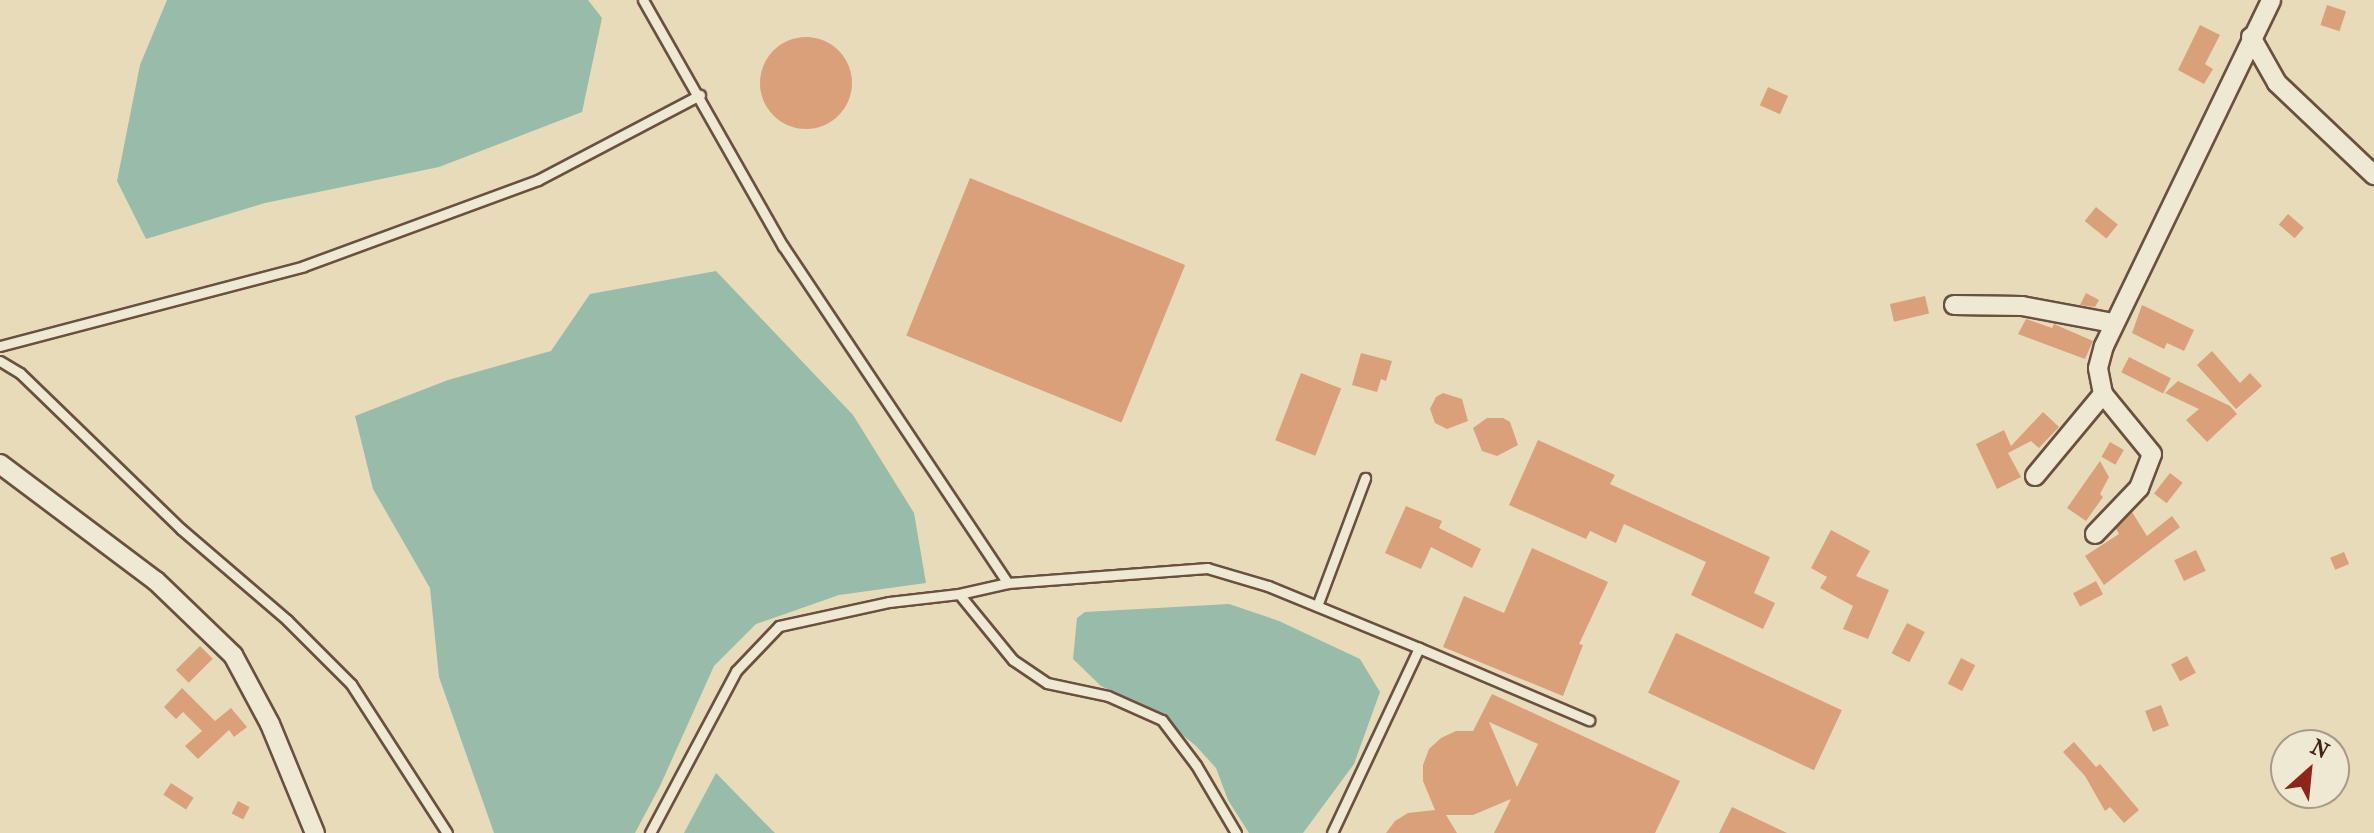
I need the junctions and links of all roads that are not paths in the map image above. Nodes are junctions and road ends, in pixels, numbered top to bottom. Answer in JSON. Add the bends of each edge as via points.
{"nodes":[{"id":1,"x":643,"y":0,"type":"edge"},
{"id":2,"x":2271,"y":0,"type":"edge"},
{"id":3,"x":2251,"y":37,"type":"junction"},
{"id":4,"x":700,"y":95,"type":"junction"},
{"id":5,"x":2374,"y":175,"type":"edge"},
{"id":6,"x":1954,"y":305,"type":"dead end"},
{"id":7,"x":2113,"y":323,"type":"junction"},
{"id":8,"x":0,"y":346,"type":"edge"},
{"id":9,"x":0,"y":361,"type":"edge"},
{"id":10,"x":2103,"y":394,"type":"junction"},
{"id":11,"x":0,"y":464,"type":"edge"},
{"id":12,"x":2035,"y":476,"type":"dead end"},
{"id":13,"x":1365,"y":478,"type":"dead end"},
{"id":14,"x":2095,"y":534,"type":"dead end"},
{"id":15,"x":1008,"y":583,"type":"junction"},
{"id":16,"x":959,"y":594,"type":"junction"},
{"id":17,"x":1317,"y":606,"type":"junction"},
{"id":18,"x":1419,"y":648,"type":"junction"},
{"id":19,"x":1589,"y":720,"type":"dead end"},
{"id":20,"x":315,"y":833,"type":"edge"},
{"id":21,"x":447,"y":833,"type":"edge"},
{"id":22,"x":650,"y":833,"type":"edge"},
{"id":23,"x":1236,"y":833,"type":"edge"},
{"id":24,"x":1332,"y":833,"type":"edge"}],
"edges":[{"from":1,"to":4,"type":"lane"},
{"from":2,"to":3,"type":"street"},
{"from":3,"to":5,"type":"street","via":[[2277,83]]},
{"from":3,"to":7,"type":"street"},
{"from":4,"to":8,"type":"lane","via":[[538,180],[304,266]]},
{"from":4,"to":15,"type":"lane","via":[[783,246]]},
{"from":6,"to":7,"type":"street","via":[[2022,306]]},
{"from":7,"to":10,"type":"street","via":[[2098,368]]},
{"from":9,"to":21,"type":"lane","via":[[20,373],[351,684]]},
{"from":10,"to":12,"type":"street"},
{"from":10,"to":14,"type":"street","via":[[2152,454],[2139,488]]},
{"from":11,"to":20,"type":"street","via":[[156,581],[233,655],[270,724]]},
{"from":13,"to":17,"type":"lane"},
{"from":15,"to":16,"type":"lane"},
{"from":15,"to":17,"type":"lane","via":[[1207,568]]},
{"from":16,"to":22,"type":"lane","via":[[889,602],[779,626],[736,671]]},
{"from":16,"to":23,"type":"lane","via":[[1013,660],[1047,683],[1108,696],[1162,720]]},
{"from":17,"to":18,"type":"lane"},
{"from":18,"to":19,"type":"lane"},
{"from":18,"to":24,"type":"lane"}]}
